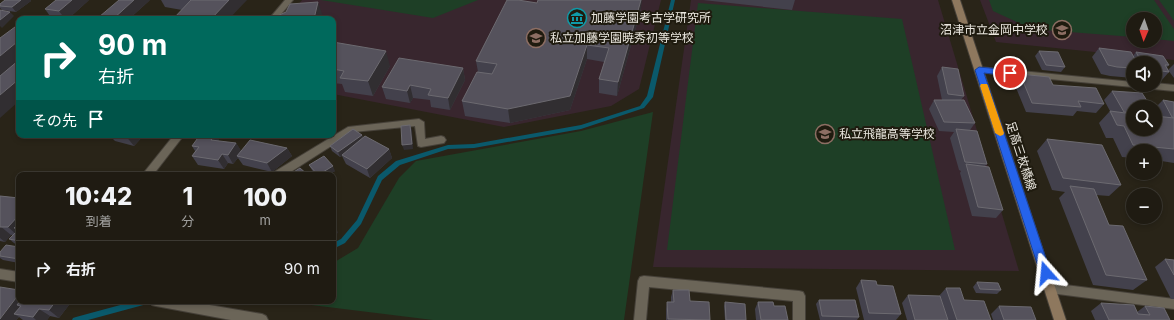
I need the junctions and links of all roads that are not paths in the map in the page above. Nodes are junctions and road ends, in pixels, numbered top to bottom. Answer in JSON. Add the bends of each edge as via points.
{"nodes":[{"id":1,"x":289,"y":0,"type":"edge"},
{"id":2,"x":956,"y":0,"type":"edge"},
{"id":3,"x":276,"y":16,"type":"edge"},
{"id":4,"x":979,"y":70,"type":"junction"},
{"id":5,"x":1126,"y":83,"type":"edge"},
{"id":6,"x":1162,"y":87,"type":"edge"},
{"id":7,"x":1174,"y":88,"type":"edge"},
{"id":8,"x":177,"y":138,"type":"edge"},
{"id":9,"x":441,"y":140,"type":"dead end"},
{"id":10,"x":149,"y":172,"type":"edge"},
{"id":11,"x":283,"y":172,"type":"edge"},
{"id":12,"x":0,"y":274,"type":"edge"},
{"id":13,"x":16,"y":277,"type":"edge"},
{"id":14,"x":1050,"y":288,"type":"junction"},
{"id":15,"x":173,"y":304,"type":"edge"},
{"id":16,"x":1174,"y":304,"type":"edge"},
{"id":17,"x":262,"y":320,"type":"edge"},
{"id":18,"x":640,"y":320,"type":"edge"},
{"id":19,"x":799,"y":320,"type":"edge"},
{"id":20,"x":1060,"y":320,"type":"edge"}],
"edges":[{"from":1,"to":3,"type":"street"},
{"from":2,"to":4,"type":"main road","name":"足高三枚橋線"},
{"from":4,"to":5,"type":"street"},
{"from":4,"to":14,"type":"main road","name":"足高三枚橋線"},
{"from":6,"to":7,"type":"street"},
{"from":8,"to":10,"type":"street"},
{"from":9,"to":11,"type":"street","via":[[422,142],[419,122],[352,129]]},
{"from":12,"to":13,"type":"street"},
{"from":14,"to":16,"type":"street"},
{"from":14,"to":20,"type":"main road","name":"足高三枚橋線"},
{"from":15,"to":17,"type":"street"},
{"from":18,"to":19,"type":"street","via":[[644,281],[799,296]]}]}
